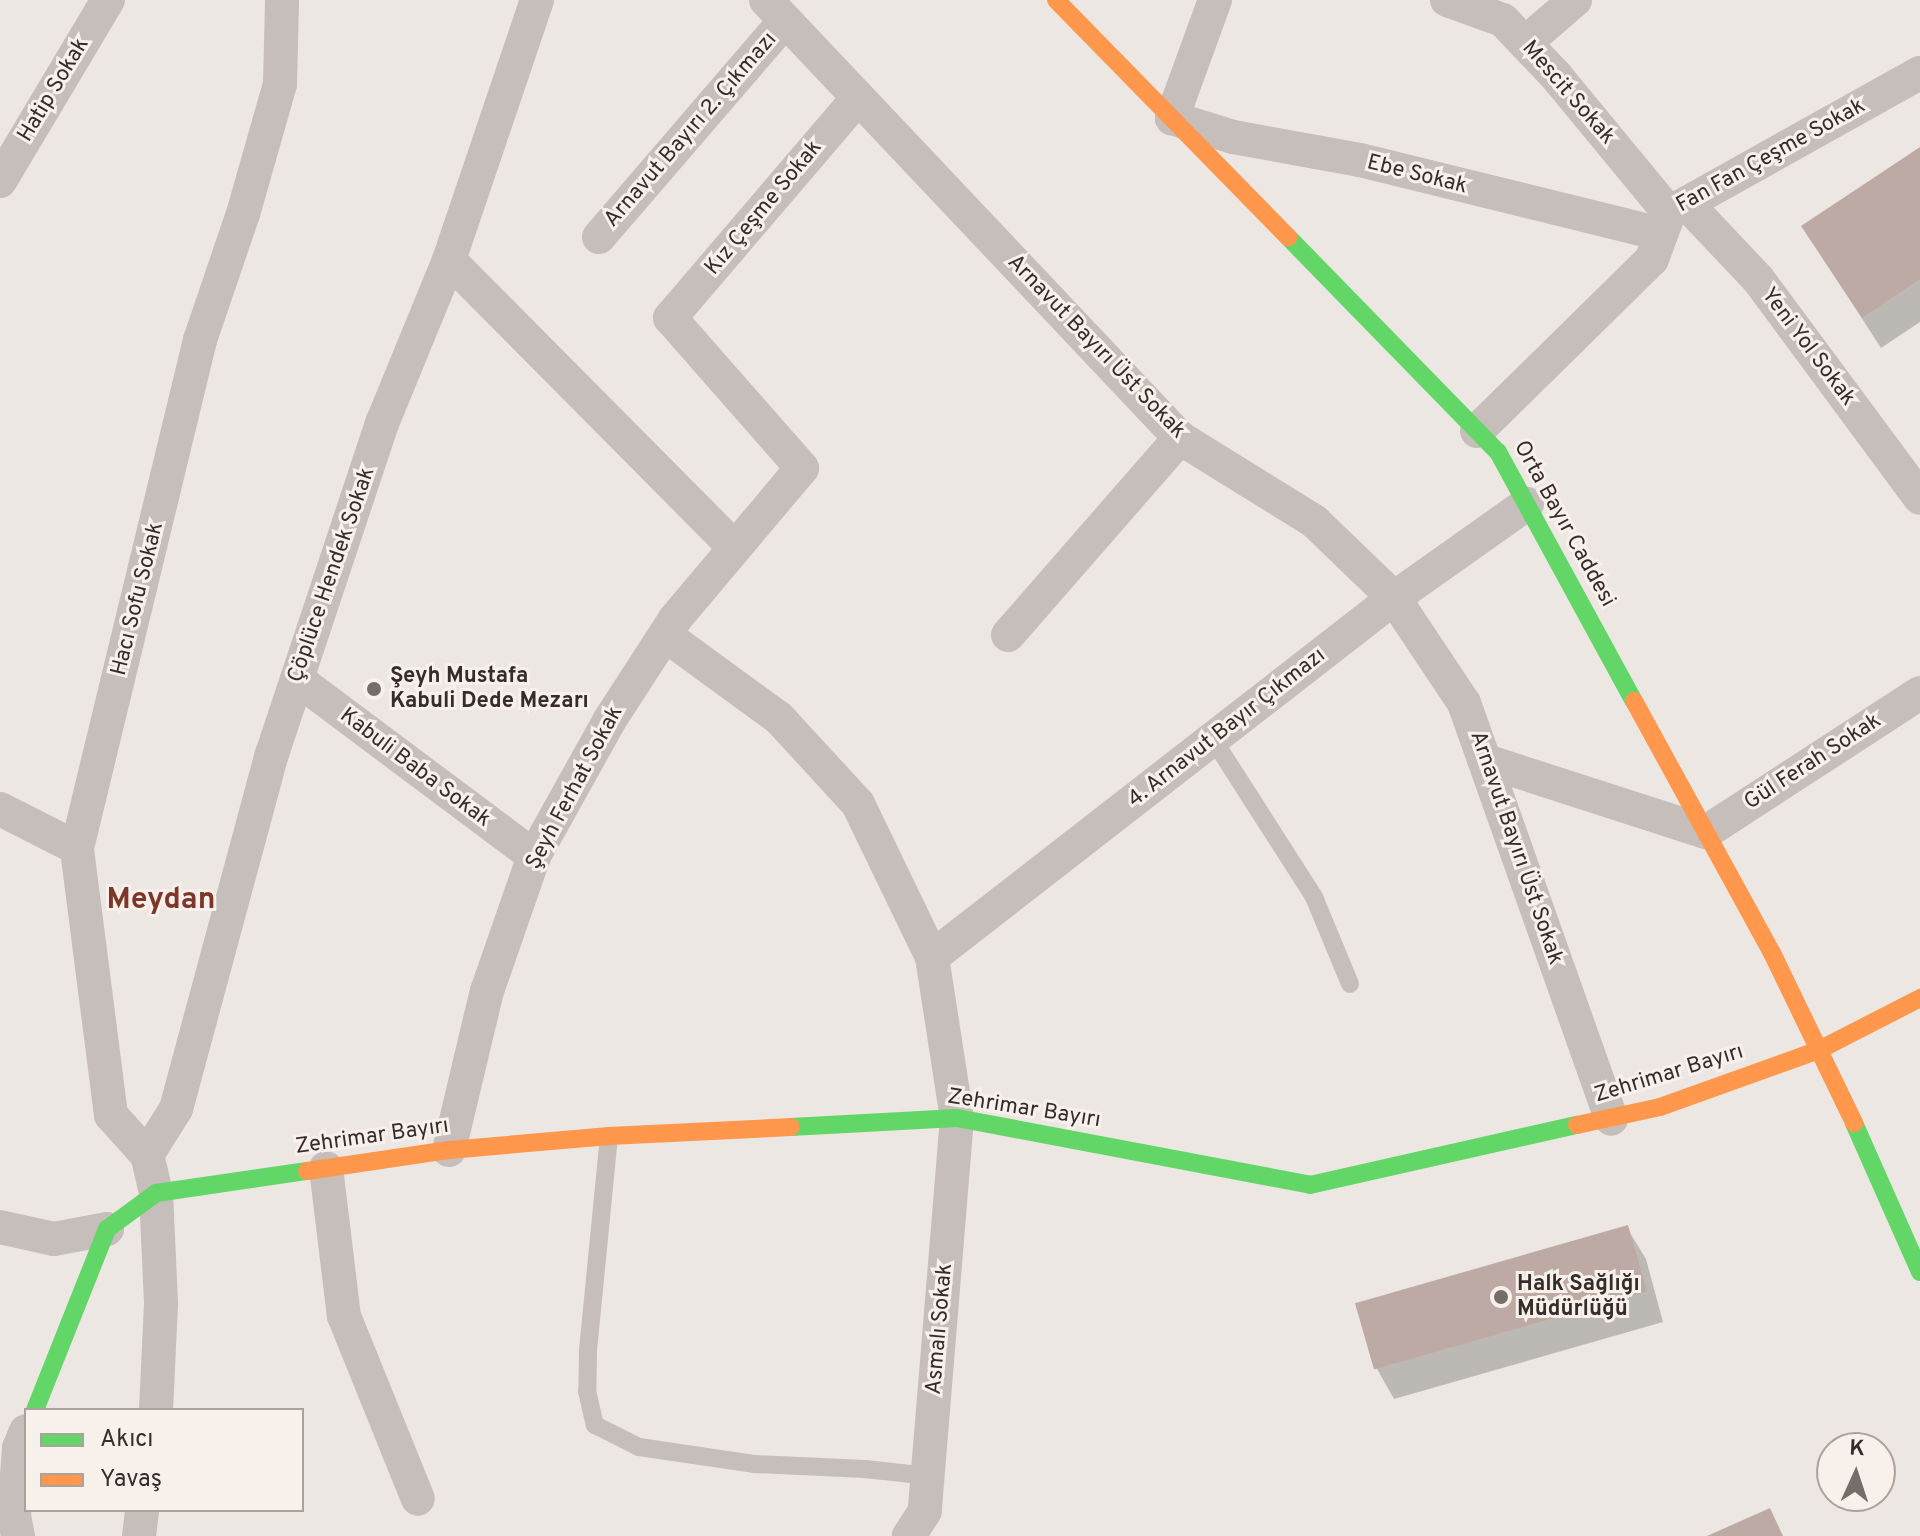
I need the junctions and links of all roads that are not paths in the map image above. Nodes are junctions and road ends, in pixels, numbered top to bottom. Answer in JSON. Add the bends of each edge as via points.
{"nodes":[{"id":1,"x":108,"y":0,"type":"edge"},
{"id":2,"x":282,"y":0,"type":"edge"},
{"id":3,"x":537,"y":0,"type":"edge"},
{"id":4,"x":1056,"y":0,"type":"edge"},
{"id":5,"x":1215,"y":0,"type":"edge"},
{"id":6,"x":1447,"y":0,"type":"edge"},
{"id":7,"x":1575,"y":0,"type":"edge"},
{"id":8,"x":775,"y":11,"type":"edge"},
{"id":9,"x":1525,"y":43,"type":"junction"},
{"id":10,"x":1920,"y":73,"type":"edge"},
{"id":11,"x":857,"y":99,"type":"junction"},
{"id":12,"x":1172,"y":118,"type":"junction"},
{"id":13,"x":0,"y":181,"type":"edge"},
{"id":14,"x":1672,"y":217,"type":"junction"},
{"id":15,"x":599,"y":237,"type":"dead end"},
{"id":16,"x":449,"y":260,"type":"junction"},
{"id":17,"x":670,"y":318,"type":"joint"},
{"id":18,"x":1477,"y":431,"type":"junction"},
{"id":19,"x":1180,"y":438,"type":"junction"},
{"id":20,"x":1920,"y":498,"type":"edge"},
{"id":21,"x":1527,"y":504,"type":"junction"},
{"id":22,"x":734,"y":547,"type":"junction"},
{"id":23,"x":1394,"y":598,"type":"junction"},
{"id":24,"x":665,"y":635,"type":"junction"},
{"id":25,"x":1008,"y":635,"type":"dead end"},
{"id":26,"x":297,"y":679,"type":"junction"},
{"id":27,"x":1920,"y":693,"type":"edge"},
{"id":28,"x":1213,"y":739,"type":"junction"},
{"id":29,"x":1486,"y":761,"type":"junction"},
{"id":30,"x":0,"y":809,"type":"edge"},
{"id":31,"x":1706,"y":832,"type":"junction"},
{"id":32,"x":77,"y":848,"type":"junction"},
{"id":33,"x":534,"y":856,"type":"junction"},
{"id":34,"x":932,"y":957,"type":"junction"},
{"id":35,"x":1350,"y":984,"type":"dead end"},
{"id":36,"x":1920,"y":998,"type":"edge"},
{"id":37,"x":1819,"y":1050,"type":"junction"},
{"id":38,"x":957,"y":1118,"type":"junction"},
{"id":39,"x":1611,"y":1119,"type":"junction"},
{"id":40,"x":609,"y":1136,"type":"junction"},
{"id":41,"x":449,"y":1150,"type":"junction"},
{"id":42,"x":147,"y":1155,"type":"junction"},
{"id":43,"x":326,"y":1168,"type":"junction"},
{"id":44,"x":156,"y":1193,"type":"junction"},
{"id":45,"x":0,"y":1227,"type":"edge"},
{"id":46,"x":107,"y":1229,"type":"junction"},
{"id":47,"x":1920,"y":1272,"type":"edge"},
{"id":48,"x":36,"y":1408,"type":"edge"},
{"id":49,"x":156,"y":1408,"type":"edge"},
{"id":50,"x":24,"y":1436,"type":"edge"},
{"id":51,"x":928,"y":1476,"type":"junction"},
{"id":52,"x":418,"y":1499,"type":"dead end"},
{"id":53,"x":142,"y":1512,"type":"edge"},
{"id":54,"x":923,"y":1528,"type":"edge"},
{"id":55,"x":18,"y":1536,"type":"edge"},
{"id":56,"x":139,"y":1536,"type":"edge"}],
"edges":[{"from":1,"to":13,"type":"street","name":"Hatip Sokak"},
{"from":2,"to":32,"type":"street","name":"Hacı Sofu Sokak","via":[[280,84],[200,340]]},
{"from":3,"to":16,"type":"street","name":"Çöplüce Hendek Sokak"},
{"from":4,"to":12,"type":"street","name":"Orta Bayır Caddesi"},
{"from":5,"to":12,"type":"street"},
{"from":6,"to":9,"type":"street","name":"Mescit Sokak","via":[[1503,20]]},
{"from":7,"to":9,"type":"street"},
{"from":8,"to":11,"type":"street","name":"Arnavut Bayırı Üst Sokak"},
{"from":8,"to":15,"type":"street","name":"Arnavut Bayırı 2. Çıkmazı"},
{"from":9,"to":14,"type":"street","name":"Mescit Sokak"},
{"from":10,"to":14,"type":"street","name":"Fan Fan Çeşme Sokak"},
{"from":11,"to":17,"type":"street","name":"Kız Çeşme Sokak"},
{"from":11,"to":19,"type":"street","name":"Arnavut Bayırı Üst Sokak"},
{"from":12,"to":14,"type":"street","name":"Ebe Sokak","via":[[1233,137]]},
{"from":12,"to":18,"type":"street","name":"Orta Bayır Caddesi"},
{"from":14,"to":18,"type":"street","name":"Fan Fan Çeşme Sokak","via":[[1652,259]]},
{"from":14,"to":20,"type":"street","name":"Yeni Yol Sokak","via":[[1758,279]]},
{"from":16,"to":22,"type":"street"},
{"from":16,"to":26,"type":"street","name":"Çöplüce Hendek Sokak","via":[[383,421]]},
{"from":17,"to":22,"type":"street","name":"Şeyh Ferhat Sokak","via":[[802,468]]},
{"from":18,"to":21,"type":"street","name":"Orta Bayır Caddesi","via":[[1498,452]]},
{"from":19,"to":23,"type":"street","name":"Arnavut Bayırı Üst Sokak","via":[[1314,521]]},
{"from":19,"to":25,"type":"street"},
{"from":21,"to":23,"type":"street","name":"4. Arnavut Bayır Çıkmazı"},
{"from":21,"to":31,"type":"street","name":"Orta Bayır Caddesi"},
{"from":22,"to":24,"type":"street","name":"Şeyh Ferhat Sokak"},
{"from":23,"to":28,"type":"street","name":"4. Arnavut Bayır Çıkmazı"},
{"from":23,"to":29,"type":"street","name":"Arnavut Bayırı Üst Sokak","via":[[1464,703]]},
{"from":24,"to":33,"type":"street","name":"Şeyh Ferhat Sokak","via":[[609,721]]},
{"from":24,"to":34,"type":"street","name":"Asmalı Sokak","via":[[779,718],[858,804]]},
{"from":26,"to":33,"type":"street","name":"Kabuli Baba Sokak"},
{"from":26,"to":42,"type":"street","name":"Çöplüce Hendek Sokak","via":[[176,1109]]},
{"from":27,"to":31,"type":"street","name":"Gül Ferah Sokak"},
{"from":28,"to":34,"type":"street","name":"4. Arnavut Bayır Çıkmazı"},
{"from":28,"to":35,"type":"lane","via":[[1314,897]]},
{"from":29,"to":31,"type":"street"},
{"from":29,"to":39,"type":"street","name":"Arnavut Bayırı Üst Sokak"},
{"from":30,"to":32,"type":"street"},
{"from":31,"to":37,"type":"street","name":"Orta Bayır Caddesi"},
{"from":32,"to":42,"type":"street","name":"Hacı Sofu Sokak","via":[[111,1115]]},
{"from":33,"to":41,"type":"street","name":"Şeyh Ferhat Sokak","via":[[487,991]]},
{"from":34,"to":38,"type":"street","name":"Asmalı Sokak"},
{"from":36,"to":37,"type":"street","name":"Zehrimar Bayırı"},
{"from":37,"to":39,"type":"street","name":"Zehrimar Bayırı","via":[[1660,1107]]},
{"from":37,"to":47,"type":"street","name":"Orta Bayır Caddesi"},
{"from":38,"to":39,"type":"street","name":"Zehrimar Bayırı","via":[[1310,1185]]},
{"from":38,"to":40,"type":"street","name":"Zehrimar Bayırı"},
{"from":38,"to":51,"type":"street","name":"Asmalı Sokak"},
{"from":40,"to":41,"type":"street","name":"Zehrimar Bayırı"},
{"from":40,"to":51,"type":"lane","via":[[588,1352],[587,1391],[595,1425],[639,1447],[754,1464]]},
{"from":41,"to":43,"type":"street","name":"Zehrimar Bayırı"},
{"from":42,"to":44,"type":"street","name":"Hacı Sofu Sokak"},
{"from":43,"to":44,"type":"street","name":"Zehrimar Bayırı"},
{"from":43,"to":52,"type":"street","via":[[344,1316]]},
{"from":44,"to":46,"type":"street"},
{"from":44,"to":49,"type":"street","name":"Hacı Sofu Sokak","via":[[161,1303]]},
{"from":45,"to":46,"type":"street","via":[[54,1239]]},
{"from":46,"to":48,"type":"street"},
{"from":50,"to":55,"type":"street","via":[[14,1515]]},
{"from":51,"to":54,"type":"street","name":"Asmalı Sokak"},
{"from":53,"to":56,"type":"street"}]}
